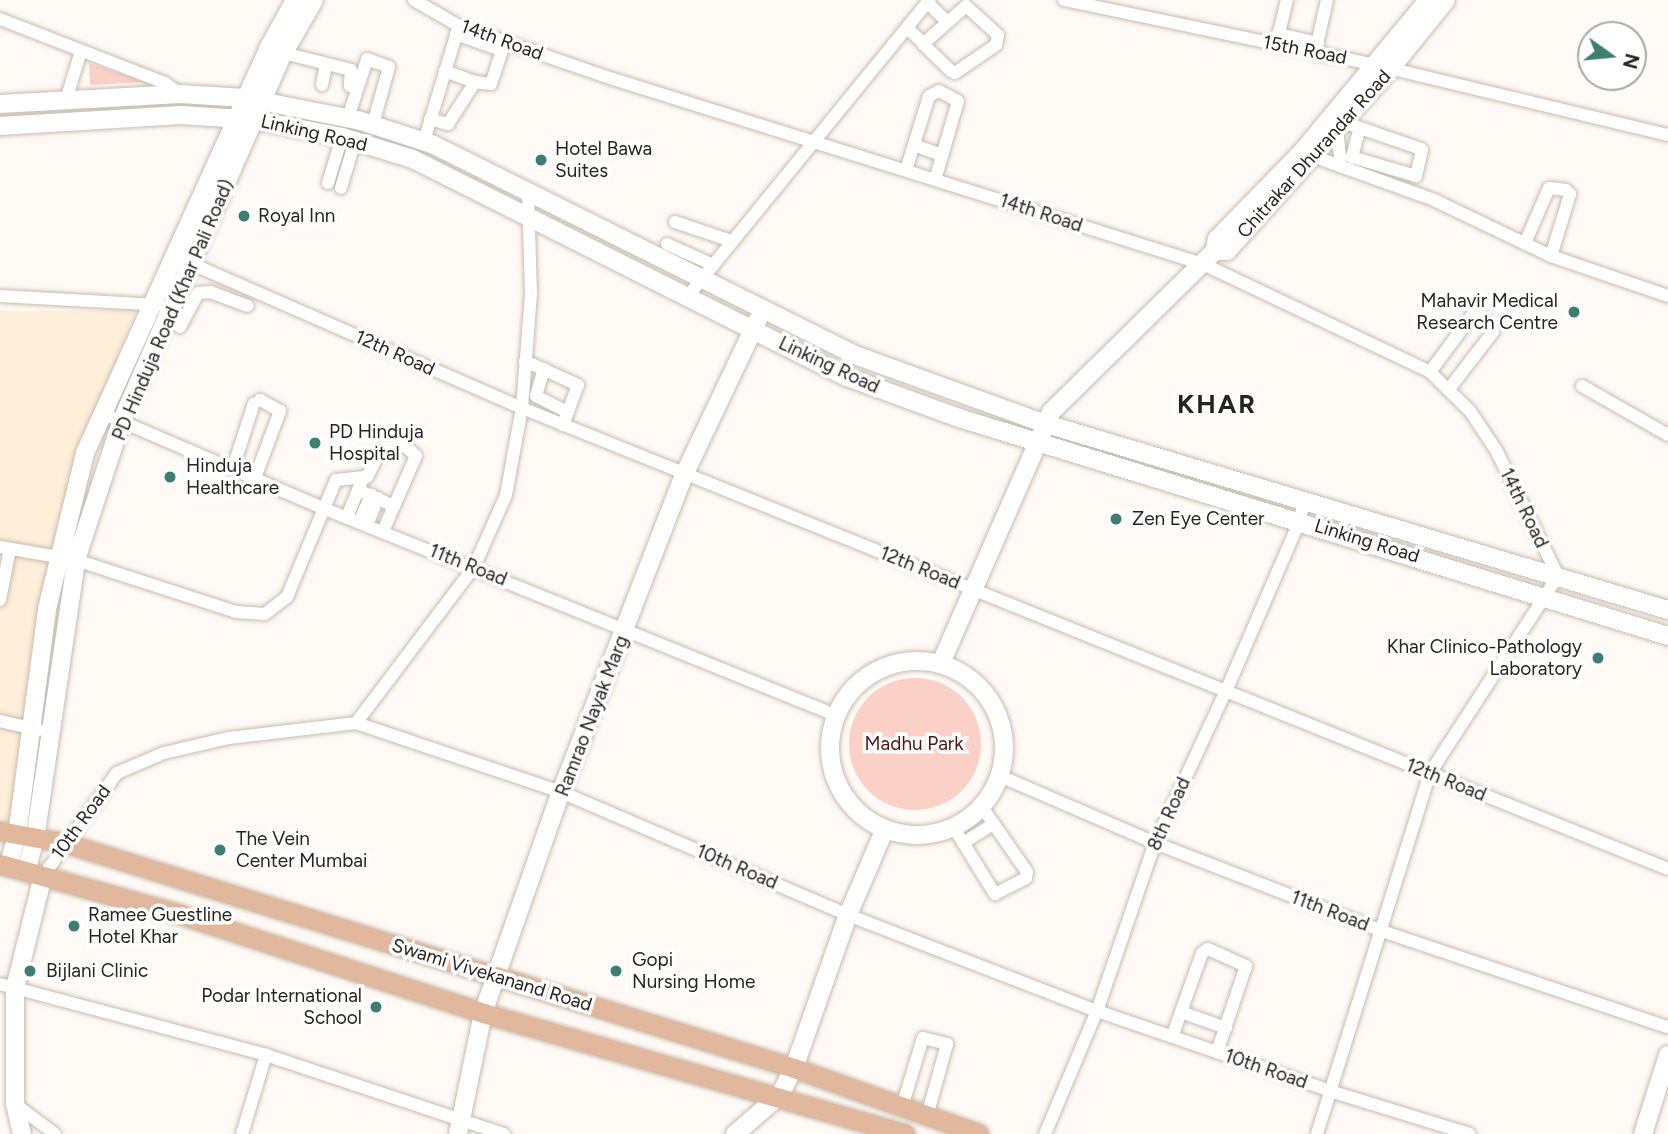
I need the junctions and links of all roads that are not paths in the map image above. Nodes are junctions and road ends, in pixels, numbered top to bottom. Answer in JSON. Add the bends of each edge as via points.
{"nodes":[{"id":1,"x":295,"y":0,"type":"edge"},
{"id":2,"x":314,"y":0,"type":"edge"},
{"id":3,"x":414,"y":0,"type":"edge"},
{"id":4,"x":950,"y":0,"type":"edge"},
{"id":5,"x":1064,"y":0,"type":"edge"},
{"id":6,"x":1287,"y":0,"type":"edge"},
{"id":7,"x":1327,"y":0,"type":"edge"},
{"id":8,"x":1428,"y":0,"type":"edge"},
{"id":9,"x":1446,"y":0,"type":"edge"},
{"id":10,"x":928,"y":1,"type":"edge"},
{"id":11,"x":960,"y":10,"type":"junction"},
{"id":12,"x":0,"y":19,"type":"edge"},
{"id":13,"x":947,"y":22,"type":"junction"},
{"id":14,"x":907,"y":28,"type":"junction"},
{"id":15,"x":458,"y":30,"type":"junction"},
{"id":16,"x":1277,"y":40,"type":"junction"},
{"id":17,"x":923,"y":44,"type":"junction"},
{"id":18,"x":503,"y":46,"type":"junction"},
{"id":19,"x":1317,"y":48,"type":"junction"},
{"id":20,"x":81,"y":51,"type":"junction"},
{"id":21,"x":276,"y":51,"type":"junction"},
{"id":22,"x":326,"y":64,"type":"junction"},
{"id":23,"x":1384,"y":66,"type":"junction"},
{"id":24,"x":445,"y":71,"type":"junction"},
{"id":25,"x":475,"y":82,"type":"junction"},
{"id":26,"x":322,"y":85,"type":"dead end"},
{"id":27,"x":180,"y":94,"type":"junction"},
{"id":28,"x":67,"y":97,"type":"junction"},
{"id":29,"x":254,"y":99,"type":"junction"},
{"id":30,"x":0,"y":104,"type":"edge"},
{"id":31,"x":346,"y":118,"type":"junction"},
{"id":32,"x":247,"y":119,"type":"junction"},
{"id":33,"x":66,"y":120,"type":"junction"},
{"id":34,"x":436,"y":121,"type":"junction"},
{"id":35,"x":373,"y":124,"type":"junction"},
{"id":36,"x":1340,"y":125,"type":"junction"},
{"id":37,"x":0,"y":126,"type":"edge"},
{"id":38,"x":1360,"y":128,"type":"junction"},
{"id":39,"x":1668,"y":135,"type":"edge"},
{"id":40,"x":349,"y":139,"type":"junction"},
{"id":41,"x":812,"y":141,"type":"junction"},
{"id":42,"x":429,"y":143,"type":"junction"},
{"id":43,"x":914,"y":145,"type":"junction"},
{"id":44,"x":1308,"y":154,"type":"junction"},
{"id":45,"x":942,"y":155,"type":"junction"},
{"id":46,"x":1341,"y":167,"type":"junction"},
{"id":47,"x":1361,"y":167,"type":"junction"},
{"id":48,"x":906,"y":170,"type":"junction"},
{"id":49,"x":935,"y":180,"type":"junction"},
{"id":50,"x":328,"y":183,"type":"dead end"},
{"id":51,"x":341,"y":188,"type":"dead end"},
{"id":52,"x":528,"y":192,"type":"junction"},
{"id":53,"x":526,"y":215,"type":"junction"},
{"id":54,"x":675,"y":222,"type":"dead end"},
{"id":55,"x":707,"y":233,"type":"junction"},
{"id":56,"x":731,"y":241,"type":"junction"},
{"id":57,"x":1526,"y":241,"type":"junction"},
{"id":58,"x":667,"y":244,"type":"dead end"},
{"id":59,"x":686,"y":252,"type":"junction"},
{"id":60,"x":1552,"y":253,"type":"junction"},
{"id":61,"x":701,"y":254,"type":"dead end"},
{"id":62,"x":176,"y":257,"type":"junction"},
{"id":63,"x":1209,"y":258,"type":"junction"},
{"id":64,"x":713,"y":265,"type":"junction"},
{"id":65,"x":680,"y":270,"type":"junction"},
{"id":66,"x":193,"y":281,"type":"junction"},
{"id":67,"x":699,"y":281,"type":"junction"},
{"id":68,"x":253,"y":291,"type":"junction"},
{"id":69,"x":0,"y":296,"type":"edge"},
{"id":70,"x":688,"y":296,"type":"junction"},
{"id":71,"x":1668,"y":296,"type":"edge"},
{"id":72,"x":154,"y":303,"type":"junction"},
{"id":73,"x":762,"y":310,"type":"junction"},
{"id":74,"x":177,"y":322,"type":"junction"},
{"id":75,"x":753,"y":329,"type":"junction"},
{"id":76,"x":526,"y":361,"type":"junction"},
{"id":77,"x":544,"y":369,"type":"junction"},
{"id":78,"x":1582,"y":386,"type":"dead end"},
{"id":79,"x":522,"y":408,"type":"junction"},
{"id":80,"x":568,"y":412,"type":"junction"},
{"id":81,"x":102,"y":413,"type":"junction"},
{"id":82,"x":1047,"y":417,"type":"junction"},
{"id":83,"x":122,"y":421,"type":"junction"},
{"id":84,"x":563,"y":425,"type":"junction"},
{"id":85,"x":1668,"y":435,"type":"edge"},
{"id":86,"x":1037,"y":440,"type":"junction"},
{"id":87,"x":240,"y":456,"type":"junction"},
{"id":88,"x":260,"y":464,"type":"junction"},
{"id":89,"x":235,"y":470,"type":"junction"},
{"id":90,"x":685,"y":473,"type":"junction"},
{"id":91,"x":255,"y":478,"type":"junction"},
{"id":92,"x":371,"y":493,"type":"junction"},
{"id":93,"x":1304,"y":499,"type":"junction"},
{"id":94,"x":325,"y":509,"type":"junction"},
{"id":95,"x":1300,"y":520,"type":"junction"},
{"id":96,"x":361,"y":523,"type":"junction"},
{"id":97,"x":5,"y":548,"type":"edge"},
{"id":98,"x":57,"y":558,"type":"junction"},
{"id":99,"x":76,"y":560,"type":"junction"},
{"id":100,"x":474,"y":567,"type":"junction"},
{"id":101,"x":1558,"y":576,"type":"junction"},
{"id":102,"x":975,"y":590,"type":"junction"},
{"id":103,"x":1546,"y":597,"type":"junction"},
{"id":104,"x":0,"y":600,"type":"edge"},
{"id":105,"x":1668,"y":610,"type":"edge"},
{"id":106,"x":626,"y":628,"type":"junction"},
{"id":107,"x":1668,"y":636,"type":"edge"},
{"id":108,"x":941,"y":663,"type":"junction"},
{"id":109,"x":1226,"y":691,"type":"junction"},
{"id":110,"x":835,"y":715,"type":"junction"},
{"id":111,"x":0,"y":721,"type":"edge"},
{"id":112,"x":356,"y":723,"type":"junction"},
{"id":113,"x":28,"y":727,"type":"junction"},
{"id":114,"x":49,"y":733,"type":"junction"},
{"id":115,"x":1430,"y":773,"type":"junction"},
{"id":116,"x":1000,"y":776,"type":"junction"},
{"id":117,"x":561,"y":792,"type":"junction"},
{"id":118,"x":982,"y":807,"type":"junction"},
{"id":119,"x":994,"y":824,"type":"junction"},
{"id":120,"x":884,"y":831,"type":"junction"},
{"id":121,"x":17,"y":835,"type":"edge"},
{"id":122,"x":959,"y":836,"type":"junction"},
{"id":123,"x":65,"y":843,"type":"junction"},
{"id":124,"x":1155,"y":843,"type":"junction"},
{"id":125,"x":1668,"y":869,"type":"edge"},
{"id":126,"x":19,"y":870,"type":"edge"},
{"id":127,"x":848,"y":915,"type":"junction"},
{"id":128,"x":1379,"y":930,"type":"junction"},
{"id":129,"x":495,"y":976,"type":"junction"},
{"id":130,"x":7,"y":986,"type":"edge"},
{"id":131,"x":1097,"y":1011,"type":"junction"},
{"id":132,"x":1181,"y":1012,"type":"junction"},
{"id":133,"x":482,"y":1013,"type":"junction"},
{"id":134,"x":1668,"y":1027,"type":"edge"},
{"id":135,"x":1226,"y":1028,"type":"junction"},
{"id":136,"x":1172,"y":1037,"type":"junction"},
{"id":137,"x":1217,"y":1052,"type":"junction"},
{"id":138,"x":266,"y":1055,"type":"junction"},
{"id":139,"x":1668,"y":1055,"type":"edge"},
{"id":140,"x":794,"y":1069,"type":"junction"},
{"id":141,"x":1330,"y":1091,"type":"junction"},
{"id":142,"x":780,"y":1095,"type":"junction"},
{"id":143,"x":15,"y":1104,"type":"junction"},
{"id":144,"x":902,"y":1107,"type":"junction"},
{"id":145,"x":927,"y":1116,"type":"junction"},
{"id":146,"x":458,"y":1125,"type":"edge"},
{"id":147,"x":22,"y":1134,"type":"edge"},
{"id":148,"x":55,"y":1134,"type":"edge"},
{"id":149,"x":242,"y":1134,"type":"edge"},
{"id":150,"x":503,"y":1134,"type":"edge"},
{"id":151,"x":735,"y":1134,"type":"edge"},
{"id":152,"x":905,"y":1134,"type":"edge"},
{"id":153,"x":979,"y":1134,"type":"edge"},
{"id":154,"x":1045,"y":1134,"type":"edge"},
{"id":155,"x":1317,"y":1134,"type":"edge"},
{"id":156,"x":1470,"y":1134,"type":"edge"},
{"id":157,"x":1643,"y":1134,"type":"edge"}],
"edges":[{"from":1,"to":21,"type":"main road","name":"PD Hinduja Road (Khar Pali Road)"},
{"from":2,"to":21,"type":"main road","name":"PD Hinduja Road (Khar Pali Road)"},
{"from":3,"to":15,"type":"street","name":"14th Road"},
{"from":4,"to":11,"type":"street"},
{"from":5,"to":16,"type":"street","name":"15th Road"},
{"from":6,"to":16,"type":"street"},
{"from":7,"to":19,"type":"street"},
{"from":8,"to":23,"type":"main road"},
{"from":9,"to":23,"type":"main road","name":"Chitrakar Dhurandar Road"},
{"from":10,"to":13,"type":"street"},
{"from":10,"to":14,"type":"street"},
{"from":11,"to":13,"type":"street"},
{"from":11,"to":17,"type":"street","via":[[973,9],[997,33],[996,45],[955,73]]},
{"from":12,"to":20,"type":"street"},
{"from":13,"to":17,"type":"street"},
{"from":14,"to":17,"type":"street"},
{"from":14,"to":41,"type":"street"},
{"from":15,"to":18,"type":"street","name":"14th Road"},
{"from":15,"to":24,"type":"street"},
{"from":16,"to":19,"type":"street","name":"15th Road"},
{"from":18,"to":25,"type":"street","via":[[491,84]]},
{"from":18,"to":41,"type":"street","name":"14th Road"},
{"from":19,"to":23,"type":"street","name":"15th Road"},
{"from":20,"to":27,"type":"street","via":[[164,83]]},
{"from":20,"to":28,"type":"street"},
{"from":21,"to":22,"type":"street"},
{"from":21,"to":29,"type":"main road","name":"PD Hinduja Road (Khar Pali Road)"},
{"from":22,"to":26,"type":"street"},
{"from":22,"to":31,"type":"street","via":[[353,73]]},
{"from":23,"to":36,"type":"main road","name":"Chitrakar Dhurandar Road"},
{"from":23,"to":39,"type":"street","name":"15th Road"},
{"from":23,"to":44,"type":"main road"},
{"from":24,"to":25,"type":"street"},
{"from":24,"to":34,"type":"street"},
{"from":25,"to":34,"type":"street","via":[[448,124]]},
{"from":27,"to":28,"type":"main road","name":"Linking Road"},
{"from":27,"to":29,"type":"main road","name":"Linking Road"},
{"from":28,"to":30,"type":"main road","name":"Linking Road"},
{"from":28,"to":33,"type":"main road"},
{"from":29,"to":31,"type":"main road","name":"Linking Road"},
{"from":29,"to":32,"type":"main road","name":"PD Hinduja Road (Khar Pali Road)"},
{"from":31,"to":35,"type":"main road","name":"Linking Road"},
{"from":31,"to":35,"type":"street","via":[[367,59],[389,67]]},
{"from":32,"to":33,"type":"main road","name":"Linking Road"},
{"from":32,"to":40,"type":"main road","name":"Linking Road"},
{"from":32,"to":62,"type":"main road"},
{"from":32,"to":66,"type":"main road","name":"PD Hinduja Road (Khar Pali Road)"},
{"from":33,"to":37,"type":"main road","name":"Linking Road"},
{"from":34,"to":42,"type":"street"},
{"from":35,"to":42,"type":"main road","name":"Linking Road"},
{"from":36,"to":38,"type":"street"},
{"from":36,"to":44,"type":"main road","name":"Chitrakar Dhurandar Road"},
{"from":36,"to":46,"type":"street"},
{"from":38,"to":47,"type":"street","via":[[1351,156]]},
{"from":38,"to":47,"type":"street","via":[[1423,153],[1414,177]]},
{"from":40,"to":50,"type":"street"},
{"from":40,"to":51,"type":"street"},
{"from":40,"to":53,"type":"main road","name":"Linking Road","via":[[413,159]]},
{"from":41,"to":48,"type":"street","name":"14th Road"},
{"from":41,"to":56,"type":"street"},
{"from":42,"to":52,"type":"main road","name":"Linking Road"},
{"from":43,"to":45,"type":"street"},
{"from":43,"to":45,"type":"street","via":[[931,93],[955,96],[958,102]]},
{"from":43,"to":48,"type":"street"},
{"from":44,"to":46,"type":"street"},
{"from":44,"to":63,"type":"main road","name":"Chitrakar Dhurandar Road","via":[[1227,251]]},
{"from":45,"to":49,"type":"street"},
{"from":46,"to":47,"type":"street"},
{"from":47,"to":57,"type":"street"},
{"from":48,"to":49,"type":"street","name":"14th Road"},
{"from":49,"to":63,"type":"street","name":"14th Road"},
{"from":52,"to":53,"type":"street"},
{"from":52,"to":65,"type":"main road","name":"Linking Road"},
{"from":53,"to":70,"type":"main road","name":"Linking Road"},
{"from":53,"to":76,"type":"street","via":[[531,294]]},
{"from":54,"to":55,"type":"street"},
{"from":55,"to":56,"type":"street"},
{"from":55,"to":61,"type":"street"},
{"from":56,"to":64,"type":"street"},
{"from":57,"to":60,"type":"street"},
{"from":57,"to":60,"type":"street","via":[[1549,188],[1566,190],[1570,194]]},
{"from":58,"to":59,"type":"street"},
{"from":59,"to":64,"type":"street"},
{"from":59,"to":65,"type":"street"},
{"from":60,"to":71,"type":"street"},
{"from":62,"to":66,"type":"street","name":"12th Road"},
{"from":62,"to":72,"type":"main road"},
{"from":63,"to":82,"type":"main road","name":"Chitrakar Dhurandar Road"},
{"from":63,"to":101,"type":"street","name":"14th Road","via":[[1444,375],[1496,450]]},
{"from":64,"to":67,"type":"street"},
{"from":65,"to":67,"type":"main road","name":"Linking Road"},
{"from":66,"to":68,"type":"street","name":"12th Road"},
{"from":66,"to":68,"type":"street","via":[[247,310]]},
{"from":66,"to":74,"type":"main road","name":"PD Hinduja Road (Khar Pali Road)"},
{"from":67,"to":70,"type":"street"},
{"from":67,"to":73,"type":"main road","name":"Linking Road"},
{"from":68,"to":79,"type":"street","name":"12th Road"},
{"from":69,"to":72,"type":"street"},
{"from":70,"to":75,"type":"main road","name":"Linking Road"},
{"from":72,"to":74,"type":"street"},
{"from":72,"to":81,"type":"main road"},
{"from":73,"to":75,"type":"main road","name":"Ramrao Nayak Marg"},
{"from":73,"to":82,"type":"main road","name":"Linking Road","via":[[855,355]]},
{"from":74,"to":83,"type":"main road","name":"PD Hinduja Road (Khar Pali Road)"},
{"from":75,"to":86,"type":"main road","name":"Linking Road","via":[[847,377]]},
{"from":75,"to":90,"type":"main road","name":"Ramrao Nayak Marg"},
{"from":76,"to":77,"type":"street"},
{"from":76,"to":79,"type":"street"},
{"from":77,"to":80,"type":"street","via":[[536,397]]},
{"from":77,"to":80,"type":"street","via":[[578,385]]},
{"from":78,"to":85,"type":"street"},
{"from":79,"to":84,"type":"street","name":"12th Road"},
{"from":79,"to":100,"type":"street","via":[[506,495]]},
{"from":80,"to":84,"type":"street"},
{"from":81,"to":83,"type":"street","name":"11th Road"},
{"from":81,"to":98,"type":"main road","via":[[85,453]]},
{"from":82,"to":86,"type":"main road"},
{"from":82,"to":93,"type":"main road","name":"Linking Road"},
{"from":83,"to":89,"type":"street","name":"11th Road"},
{"from":83,"to":99,"type":"main road","name":"PD Hinduja Road (Khar Pali Road)"},
{"from":84,"to":90,"type":"street","name":"12th Road"},
{"from":86,"to":95,"type":"main road","name":"Linking Road"},
{"from":86,"to":102,"type":"main road"},
{"from":87,"to":88,"type":"street"},
{"from":87,"to":88,"type":"street","via":[[257,401],[280,411]]},
{"from":87,"to":89,"type":"street"},
{"from":88,"to":91,"type":"street"},
{"from":89,"to":91,"type":"street","name":"11th Road"},
{"from":90,"to":102,"type":"street","name":"12th Road"},
{"from":90,"to":106,"type":"main road","name":"Ramrao Nayak Marg"},
{"from":91,"to":94,"type":"street","name":"11th Road"},
{"from":92,"to":94,"type":"street","via":[[336,480]]},
{"from":92,"to":96,"type":"street"},
{"from":92,"to":96,"type":"street"},
{"from":92,"to":96,"type":"street"},
{"from":93,"to":95,"type":"street","name":"8th Road"},
{"from":93,"to":101,"type":"main road","name":"Linking Road"},
{"from":94,"to":96,"type":"street","name":"11th Road"},
{"from":94,"to":99,"type":"street","via":[[287,597],[265,614],[236,612]]},
{"from":95,"to":103,"type":"main road","name":"Linking Road"},
{"from":95,"to":109,"type":"street","name":"8th Road"},
{"from":96,"to":100,"type":"street","name":"11th Road"},
{"from":97,"to":98,"type":"street"},
{"from":97,"to":104,"type":"street"},
{"from":98,"to":99,"type":"street"},
{"from":98,"to":113,"type":"main road"},
{"from":99,"to":114,"type":"main road","name":"PD Hinduja Road (Khar Pali Road)"},
{"from":100,"to":106,"type":"street","name":"11th Road"},
{"from":100,"to":112,"type":"street"},
{"from":101,"to":103,"type":"street"},
{"from":101,"to":105,"type":"main road","name":"Linking Road"},
{"from":102,"to":108,"type":"main road"},
{"from":102,"to":109,"type":"street","name":"12th Road"},
{"from":103,"to":107,"type":"main road","name":"Linking Road"},
{"from":103,"to":115,"type":"street"},
{"from":106,"to":110,"type":"street","name":"11th Road"},
{"from":106,"to":117,"type":"main road","name":"Ramrao Nayak Marg"},
{"from":108,"to":110,"type":"main road","via":[[898,661],[860,680]]},
{"from":108,"to":116,"type":"main road","via":[[972,679],[995,706],[1004,740]]},
{"from":109,"to":115,"type":"street","name":"12th Road"},
{"from":109,"to":124,"type":"street","name":"8th Road"},
{"from":110,"to":120,"type":"main road","via":[[829,761],[847,803]]},
{"from":111,"to":113,"type":"street"},
{"from":112,"to":117,"type":"street","name":"10th Road"},
{"from":112,"to":123,"type":"street","name":"10th Road","via":[[229,738],[164,753],[117,773]]},
{"from":113,"to":114,"type":"street"},
{"from":113,"to":121,"type":"main road"},
{"from":114,"to":121,"type":"main road","name":"PD Hinduja Road (Khar Pali Road)"},
{"from":115,"to":125,"type":"street","name":"12th Road"},
{"from":115,"to":128,"type":"street"},
{"from":116,"to":118,"type":"main road"},
{"from":116,"to":124,"type":"street","name":"11th Road"},
{"from":117,"to":127,"type":"street","name":"10th Road"},
{"from":117,"to":129,"type":"main road","name":"Ramrao Nayak Marg"},
{"from":118,"to":119,"type":"street"},
{"from":118,"to":122,"type":"main road"},
{"from":119,"to":122,"type":"street"},
{"from":119,"to":122,"type":"street","via":[[1026,878],[995,894]]},
{"from":120,"to":122,"type":"main road","via":[[919,837]]},
{"from":120,"to":127,"type":"main road"},
{"from":121,"to":123,"type":"main road","name":"Swami Vivekanand Road"},
{"from":121,"to":126,"type":"main road"},
{"from":123,"to":126,"type":"street","name":"10th Road"},
{"from":123,"to":129,"type":"main road","name":"Swami Vivekanand Road"},
{"from":124,"to":128,"type":"street","name":"11th Road"},
{"from":124,"to":131,"type":"street","name":"8th Road"},
{"from":126,"to":130,"type":"main road"},
{"from":126,"to":133,"type":"main road","name":"Swami Vivekanand Road","via":[[179,914]]},
{"from":127,"to":131,"type":"street","name":"10th Road"},
{"from":127,"to":140,"type":"main road"},
{"from":128,"to":134,"type":"street","name":"11th Road"},
{"from":128,"to":141,"type":"street"},
{"from":129,"to":133,"type":"main road","name":"Ramrao Nayak Marg"},
{"from":129,"to":140,"type":"main road","name":"Swami Vivekanand Road"},
{"from":130,"to":138,"type":"street"},
{"from":130,"to":143,"type":"main road"},
{"from":131,"to":136,"type":"street","name":"10th Road"},
{"from":131,"to":154,"type":"street","name":"8th Road"},
{"from":132,"to":135,"type":"street"},
{"from":132,"to":135,"type":"street","via":[[1202,953],[1209,949],[1246,966]]},
{"from":132,"to":136,"type":"street"},
{"from":133,"to":142,"type":"main road","name":"Swami Vivekanand Road"},
{"from":133,"to":146,"type":"main road","name":"Ramrao Nayak Marg"},
{"from":135,"to":137,"type":"street"},
{"from":136,"to":137,"type":"street","name":"10th Road"},
{"from":137,"to":141,"type":"street","name":"10th Road"},
{"from":138,"to":146,"type":"street"},
{"from":138,"to":149,"type":"street"},
{"from":139,"to":157,"type":"main road"},
{"from":140,"to":142,"type":"main road"},
{"from":140,"to":144,"type":"main road","name":"Swami Vivekanand Road"},
{"from":141,"to":155,"type":"street"},
{"from":141,"to":156,"type":"street","name":"10th Road"},
{"from":142,"to":151,"type":"main road"},
{"from":142,"to":152,"type":"main road","name":"Swami Vivekanand Road"},
{"from":143,"to":147,"type":"main road"},
{"from":143,"to":148,"type":"street"},
{"from":144,"to":145,"type":"main road","name":"Swami Vivekanand Road"},
{"from":144,"to":145,"type":"street","via":[[923,1038],[947,1044]]},
{"from":145,"to":153,"type":"main road","name":"Swami Vivekanand Road"},
{"from":146,"to":150,"type":"street"}]}
